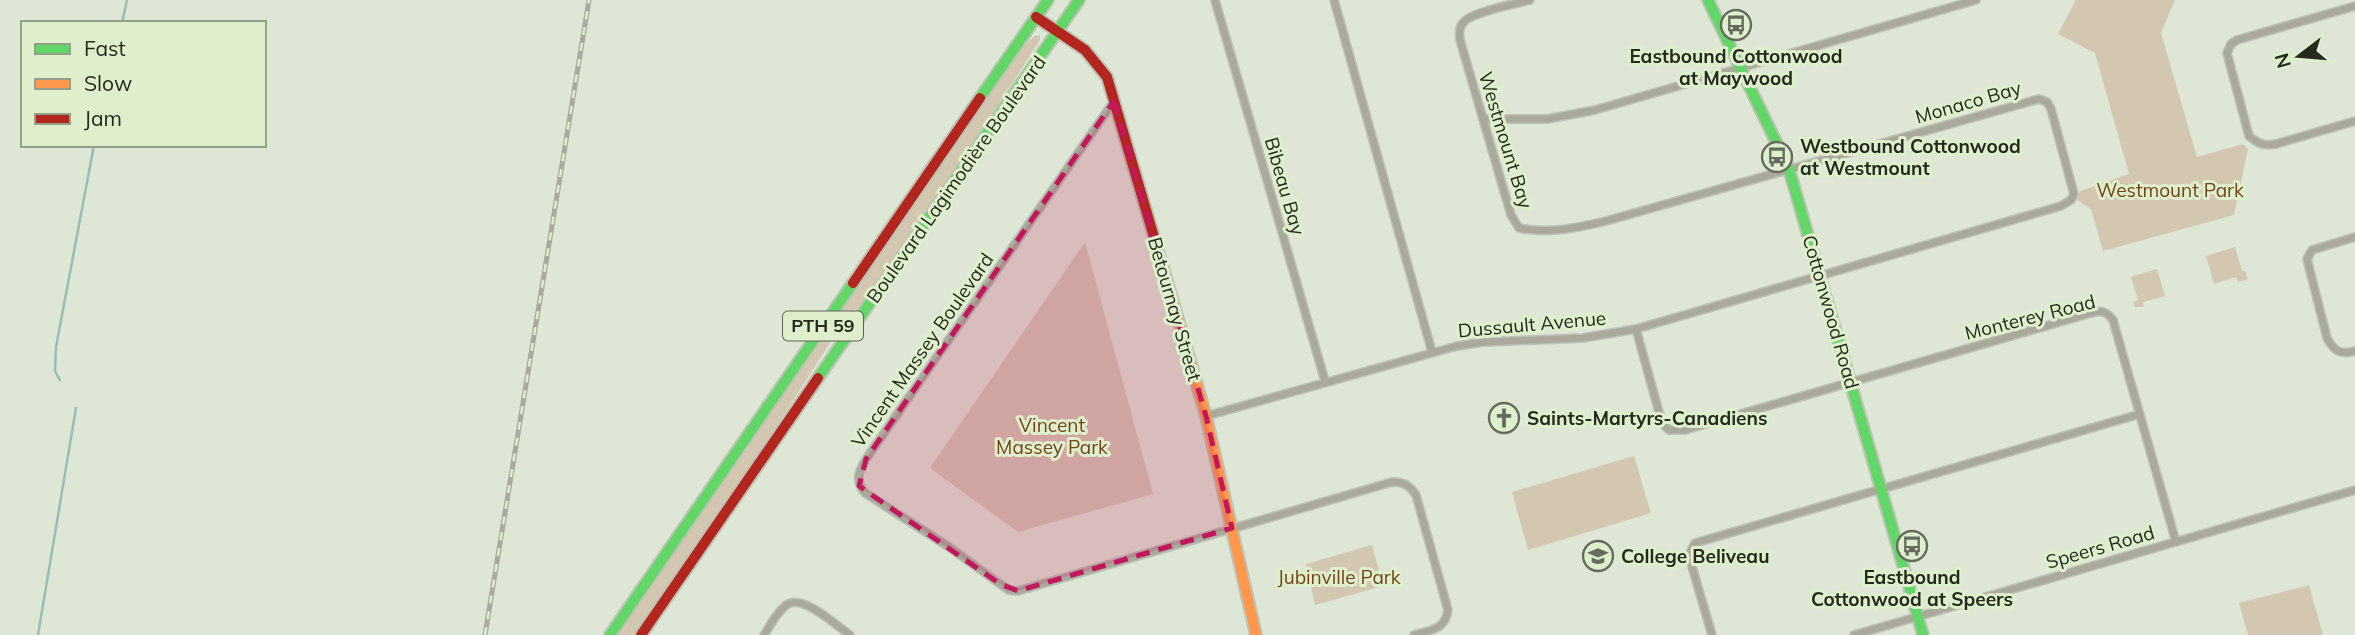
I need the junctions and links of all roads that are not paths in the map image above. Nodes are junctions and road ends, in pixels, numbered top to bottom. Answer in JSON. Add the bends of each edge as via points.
{"nodes":[{"id":1,"x":1048,"y":0,"type":"edge"},
{"id":2,"x":1079,"y":0,"type":"edge"},
{"id":3,"x":1214,"y":0,"type":"edge"},
{"id":4,"x":1334,"y":0,"type":"edge"},
{"id":5,"x":1530,"y":0,"type":"edge"},
{"id":6,"x":1708,"y":0,"type":"edge"},
{"id":7,"x":1976,"y":0,"type":"edge"},
{"id":8,"x":2355,"y":6,"type":"edge"},
{"id":9,"x":1036,"y":17,"type":"junction"},
{"id":10,"x":1058,"y":32,"type":"junction"},
{"id":11,"x":1742,"y":68,"type":"junction"},
{"id":12,"x":1114,"y":101,"type":"junction"},
{"id":13,"x":1483,"y":119,"type":"junction"},
{"id":14,"x":2355,"y":121,"type":"edge"},
{"id":15,"x":1789,"y":169,"type":"junction"},
{"id":16,"x":2355,"y":237,"type":"edge"},
{"id":17,"x":1821,"y":276,"type":"junction"},
{"id":18,"x":831,"y":316,"type":"junction"},
{"id":19,"x":1636,"y":329,"type":"junction"},
{"id":20,"x":852,"y":330,"type":"junction"},
{"id":21,"x":2355,"y":351,"type":"edge"},
{"id":22,"x":1432,"y":352,"type":"junction"},
{"id":23,"x":1325,"y":382,"type":"junction"},
{"id":24,"x":1851,"y":382,"type":"junction"},
{"id":25,"x":2140,"y":414,"type":"junction"},
{"id":26,"x":1206,"y":416,"type":"junction"},
{"id":27,"x":1881,"y":488,"type":"junction"},
{"id":28,"x":2355,"y":491,"type":"edge"},
{"id":29,"x":1232,"y":528,"type":"junction"},
{"id":30,"x":2176,"y":542,"type":"junction"},
{"id":31,"x":1918,"y":617,"type":"junction"},
{"id":32,"x":610,"y":635,"type":"edge"},
{"id":33,"x":641,"y":635,"type":"edge"},
{"id":34,"x":764,"y":635,"type":"edge"},
{"id":35,"x":850,"y":635,"type":"edge"},
{"id":36,"x":1256,"y":635,"type":"edge"},
{"id":37,"x":1414,"y":635,"type":"edge"},
{"id":38,"x":1712,"y":635,"type":"edge"},
{"id":39,"x":1854,"y":635,"type":"edge"},
{"id":40,"x":1923,"y":635,"type":"edge"}],
"edges":[{"from":1,"to":9,"type":"main road","name":"Boulevard Lagimodière Boulevard","number":"PTH 59"},
{"from":2,"to":10,"type":"main road","name":"Boulevard Lagimodière Boulevard","number":"PTH 59"},
{"from":3,"to":23,"type":"street","name":"Bibeau Bay"},
{"from":4,"to":22,"type":"street"},
{"from":5,"to":13,"type":"street","name":"Westmount Bay","via":[[1464,20],[1459,30]]},
{"from":6,"to":11,"type":"main road","name":"Cottonwood Road"},
{"from":7,"to":11,"type":"street"},
{"from":8,"to":14,"type":"street","via":[[2237,40],[2227,53],[2249,136],[2258,144],[2276,144]]},
{"from":9,"to":10,"type":"main road","name":"Betournay Street"},
{"from":9,"to":18,"type":"main road","name":"Boulevard Lagimodière Boulevard","number":"PTH 59"},
{"from":10,"to":12,"type":"main road","name":"Betournay Street","via":[[1098,61]]},
{"from":10,"to":20,"type":"main road","name":"Boulevard Lagimodière Boulevard","number":"PTH 59"},
{"from":11,"to":13,"type":"street","via":[[1565,116]]},
{"from":11,"to":15,"type":"main road","name":"Cottonwood Road"},
{"from":12,"to":26,"type":"main road","name":"Betournay Street"},
{"from":12,"to":29,"type":"street","name":"Vincent Massey Boulevard","via":[[860,468],[859,486],[1009,590]]},
{"from":13,"to":15,"type":"street","name":"Westmount Bay","via":[[1511,215],[1519,228],[1531,230],[1606,222]]},
{"from":15,"to":17,"type":"main road","name":"Cottonwood Road"},
{"from":15,"to":17,"type":"street","name":"Monaco Bay","via":[[2029,100],[2047,102],[2052,109],[2074,188],[2067,203]]},
{"from":16,"to":21,"type":"street","via":[[2312,250],[2306,259],[2333,349]]},
{"from":17,"to":19,"type":"street","name":"Dussault Avenue"},
{"from":17,"to":24,"type":"main road","name":"Cottonwood Road"},
{"from":18,"to":20,"type":"main road"},
{"from":18,"to":32,"type":"main road","name":"Boulevard Lagimodière Boulevard","number":"PTH 59"},
{"from":19,"to":22,"type":"street","name":"Dussault Avenue","via":[[1583,338],[1484,342]]},
{"from":19,"to":24,"type":"street","name":"Monterey Road","via":[[1662,423],[1669,430],[1685,430]]},
{"from":20,"to":33,"type":"main road","name":"Boulevard Lagimodière Boulevard","number":"PTH 59"},
{"from":22,"to":23,"type":"street","name":"Dussault Avenue"},
{"from":23,"to":26,"type":"street","name":"Dussault Avenue"},
{"from":24,"to":25,"type":"street","name":"Monterey Road","via":[[2099,311],[2113,320]]},
{"from":24,"to":27,"type":"main road","name":"Cottonwood Road"},
{"from":25,"to":27,"type":"street"},
{"from":25,"to":30,"type":"street","name":"Monterey Road"},
{"from":26,"to":29,"type":"main road","name":"Betournay Street"},
{"from":27,"to":31,"type":"main road","name":"Cottonwood Road"},
{"from":27,"to":38,"type":"street","via":[[1695,543],[1691,563]]},
{"from":28,"to":30,"type":"street","name":"Speers Road"},
{"from":29,"to":36,"type":"main road","name":"Betournay Street"},
{"from":29,"to":37,"type":"street","via":[[1392,482],[1410,486],[1448,610],[1439,628]]},
{"from":30,"to":31,"type":"street","name":"Speers Road"},
{"from":31,"to":39,"type":"street","name":"Speers Road"},
{"from":31,"to":40,"type":"main road","name":"Cottonwood Road"},
{"from":34,"to":35,"type":"street","via":[[784,607],[798,602]]}]}
